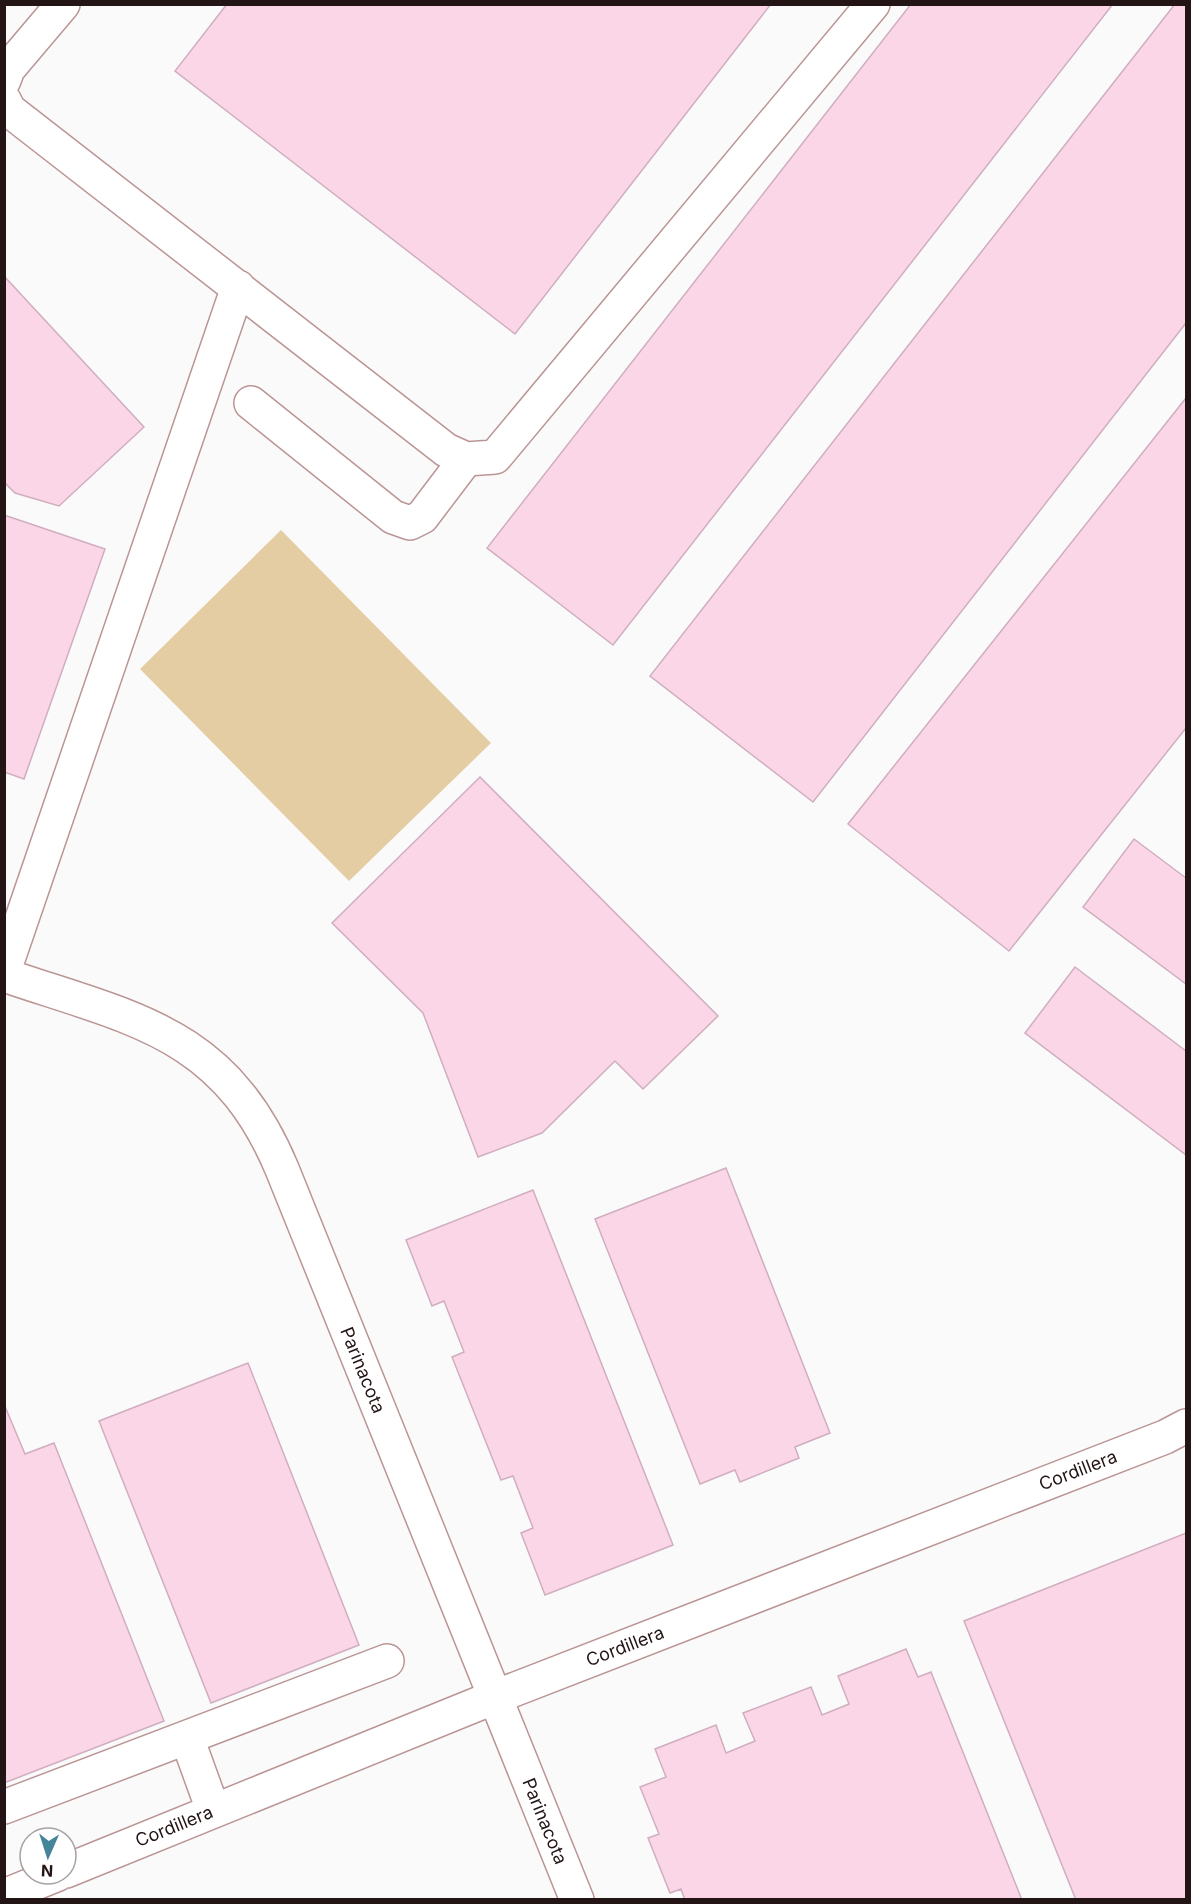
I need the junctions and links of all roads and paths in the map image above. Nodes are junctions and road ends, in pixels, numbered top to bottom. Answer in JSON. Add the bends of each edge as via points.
{"nodes":[{"id":1,"x":63,"y":4,"type":"edge"},
{"id":2,"x":873,"y":4,"type":"edge"},
{"id":3,"x":4,"y":80,"type":"edge"},
{"id":4,"x":4,"y":100,"type":"edge"},
{"id":5,"x":238,"y":286,"type":"junction"},
{"id":6,"x":251,"y":403,"type":"dead end"},
{"id":7,"x":466,"y":459,"type":"junction"},
{"id":8,"x":4,"y":973,"type":"edge"},
{"id":9,"x":1186,"y":1426,"type":"edge"},
{"id":10,"x":387,"y":1661,"type":"dead end"},
{"id":11,"x":495,"y":1697,"type":"junction"},
{"id":12,"x":187,"y":1738,"type":"junction"},
{"id":13,"x":4,"y":1807,"type":"edge"},
{"id":14,"x":213,"y":1810,"type":"junction"},
{"id":15,"x":78,"y":1866,"type":"edge"},
{"id":16,"x":29,"y":1886,"type":"edge"},
{"id":17,"x":4,"y":1896,"type":"edge"},
{"id":18,"x":577,"y":1899,"type":"edge"}],
"edges":[{"from":1,"to":3,"type":"street","via":[[8,69]]},
{"from":2,"to":7,"type":"street","via":[[495,457]]},
{"from":4,"to":5,"type":"street","via":[[9,110]]},
{"from":5,"to":7,"type":"street","via":[[446,450]]},
{"from":5,"to":8,"type":"street"},
{"from":6,"to":7,"type":"street","via":[[393,517],[410,523],[422,517]]},
{"from":8,"to":11,"type":"street","name":"Parinacota","via":[[168,1034],[212,1065],[252,1110],[278,1159]]},
{"from":9,"to":11,"type":"street","name":"Cordillera"},
{"from":10,"to":12,"type":"street"},
{"from":11,"to":14,"type":"street","name":"Cordillera"},
{"from":11,"to":18,"type":"street","name":"Parinacota"},
{"from":12,"to":13,"type":"street"},
{"from":12,"to":14,"type":"street"},
{"from":14,"to":15,"type":"street","name":"Cordillera"},
{"from":16,"to":17,"type":"street"}]}
